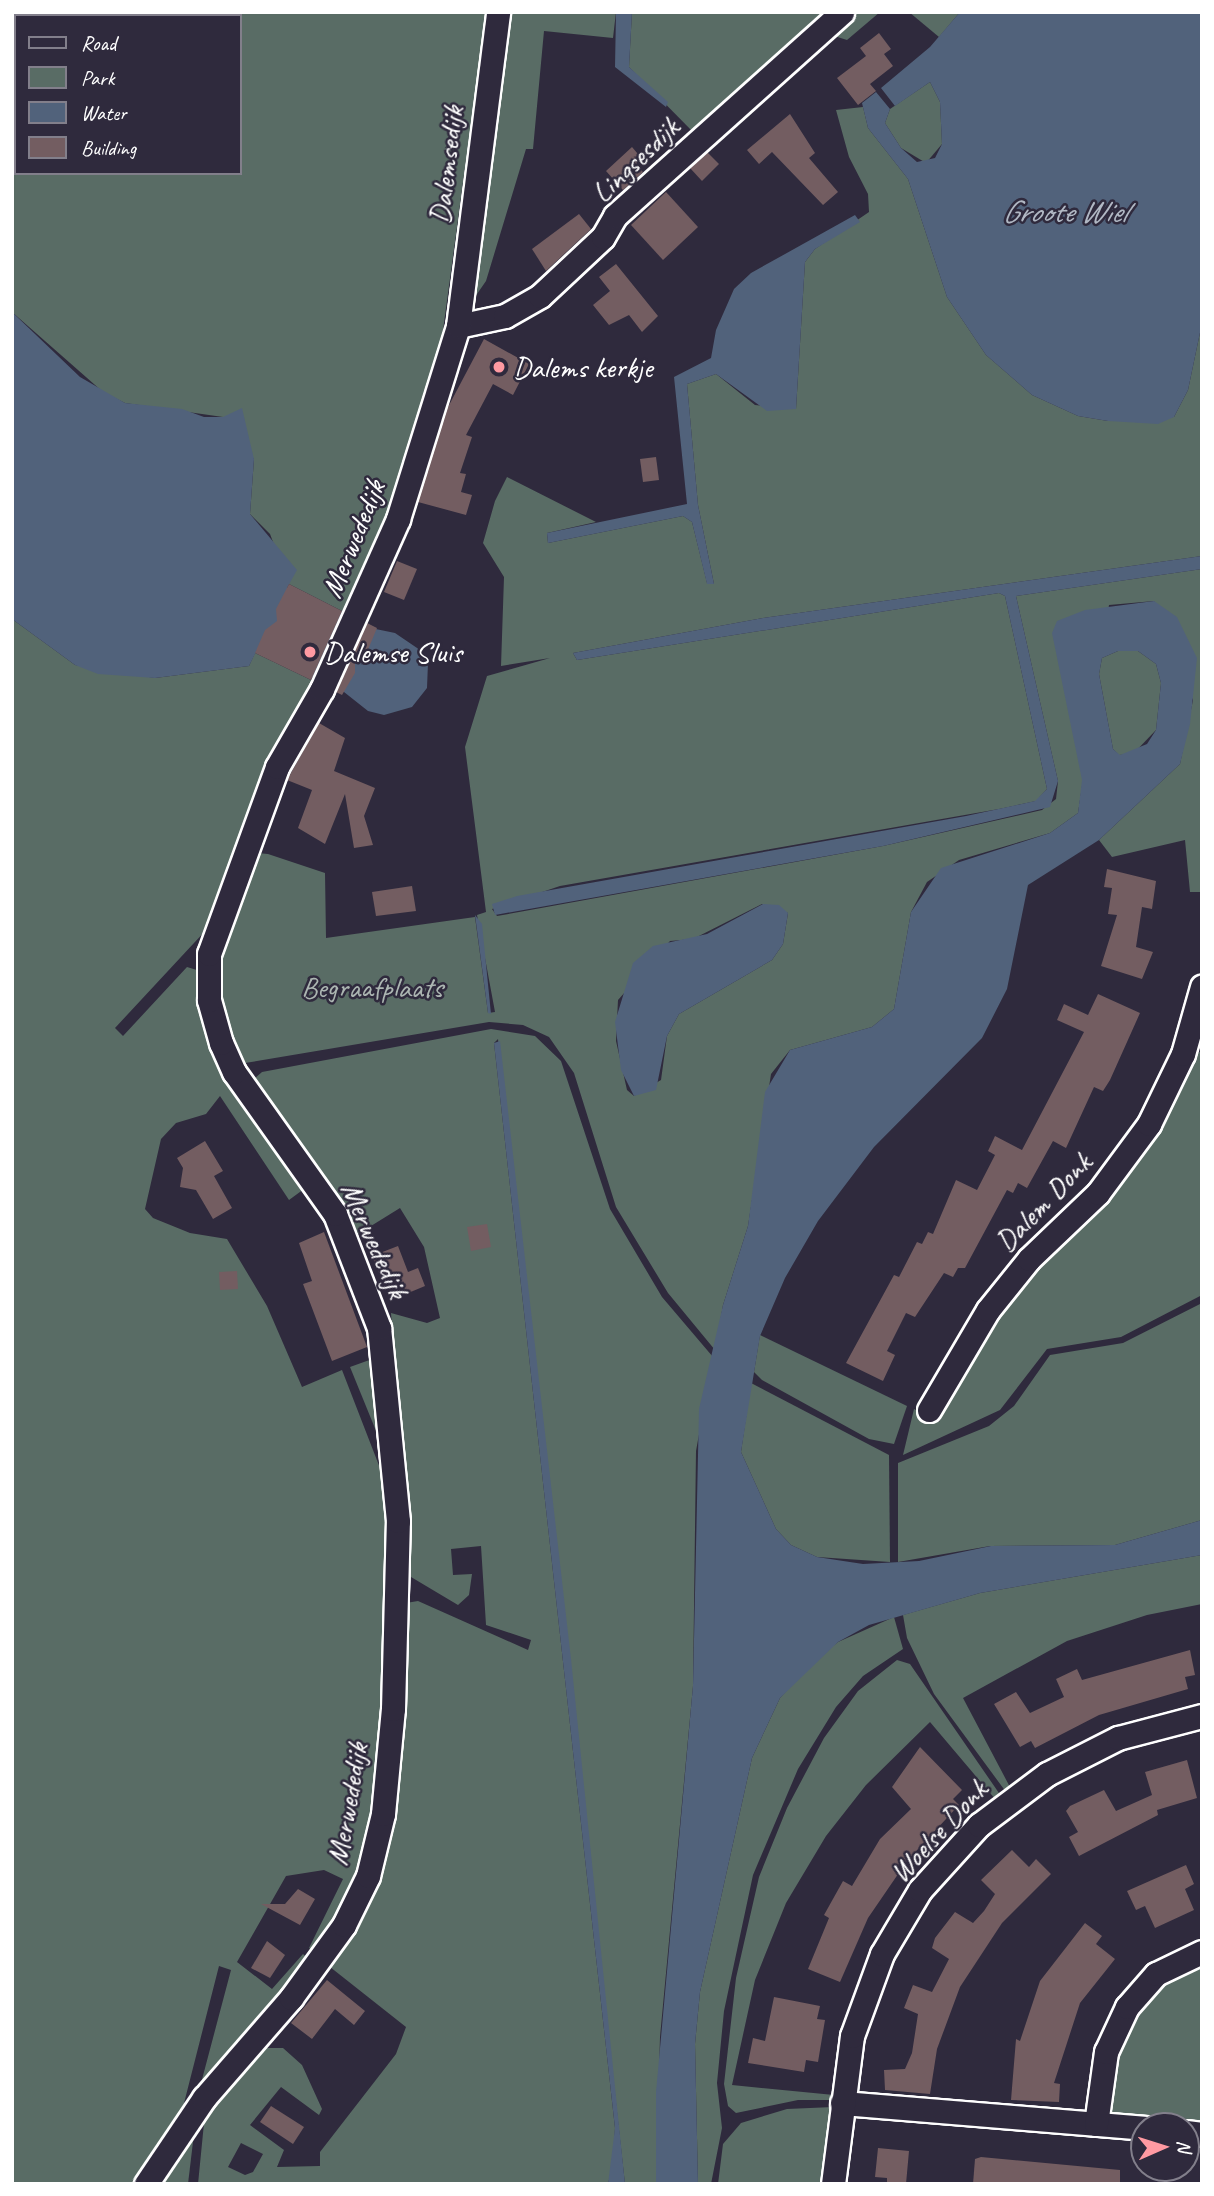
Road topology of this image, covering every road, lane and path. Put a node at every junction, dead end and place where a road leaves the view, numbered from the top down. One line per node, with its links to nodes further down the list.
1 (498, 12): 3 (street, Dalemsedijk)
2 (842, 12): 3 (street, Lingsesdijk)
3 (458, 326): 12 (street, Merwededijk)
4 (1202, 987): 5 (street, Dalem Donk)
5 (1197, 1032): 6 (street, Dalem Donk)
6 (929, 1410)
7 (1202, 1716): 9 (street, Woelse Donk)
8 (1202, 1952): 10 (street)
9 (842, 2103): 10 (street); 13 (street, Woelse Donk)
10 (1096, 2124): 11 (street)
11 (1130, 2127)
12 (146, 2184)
13 (833, 2184)

